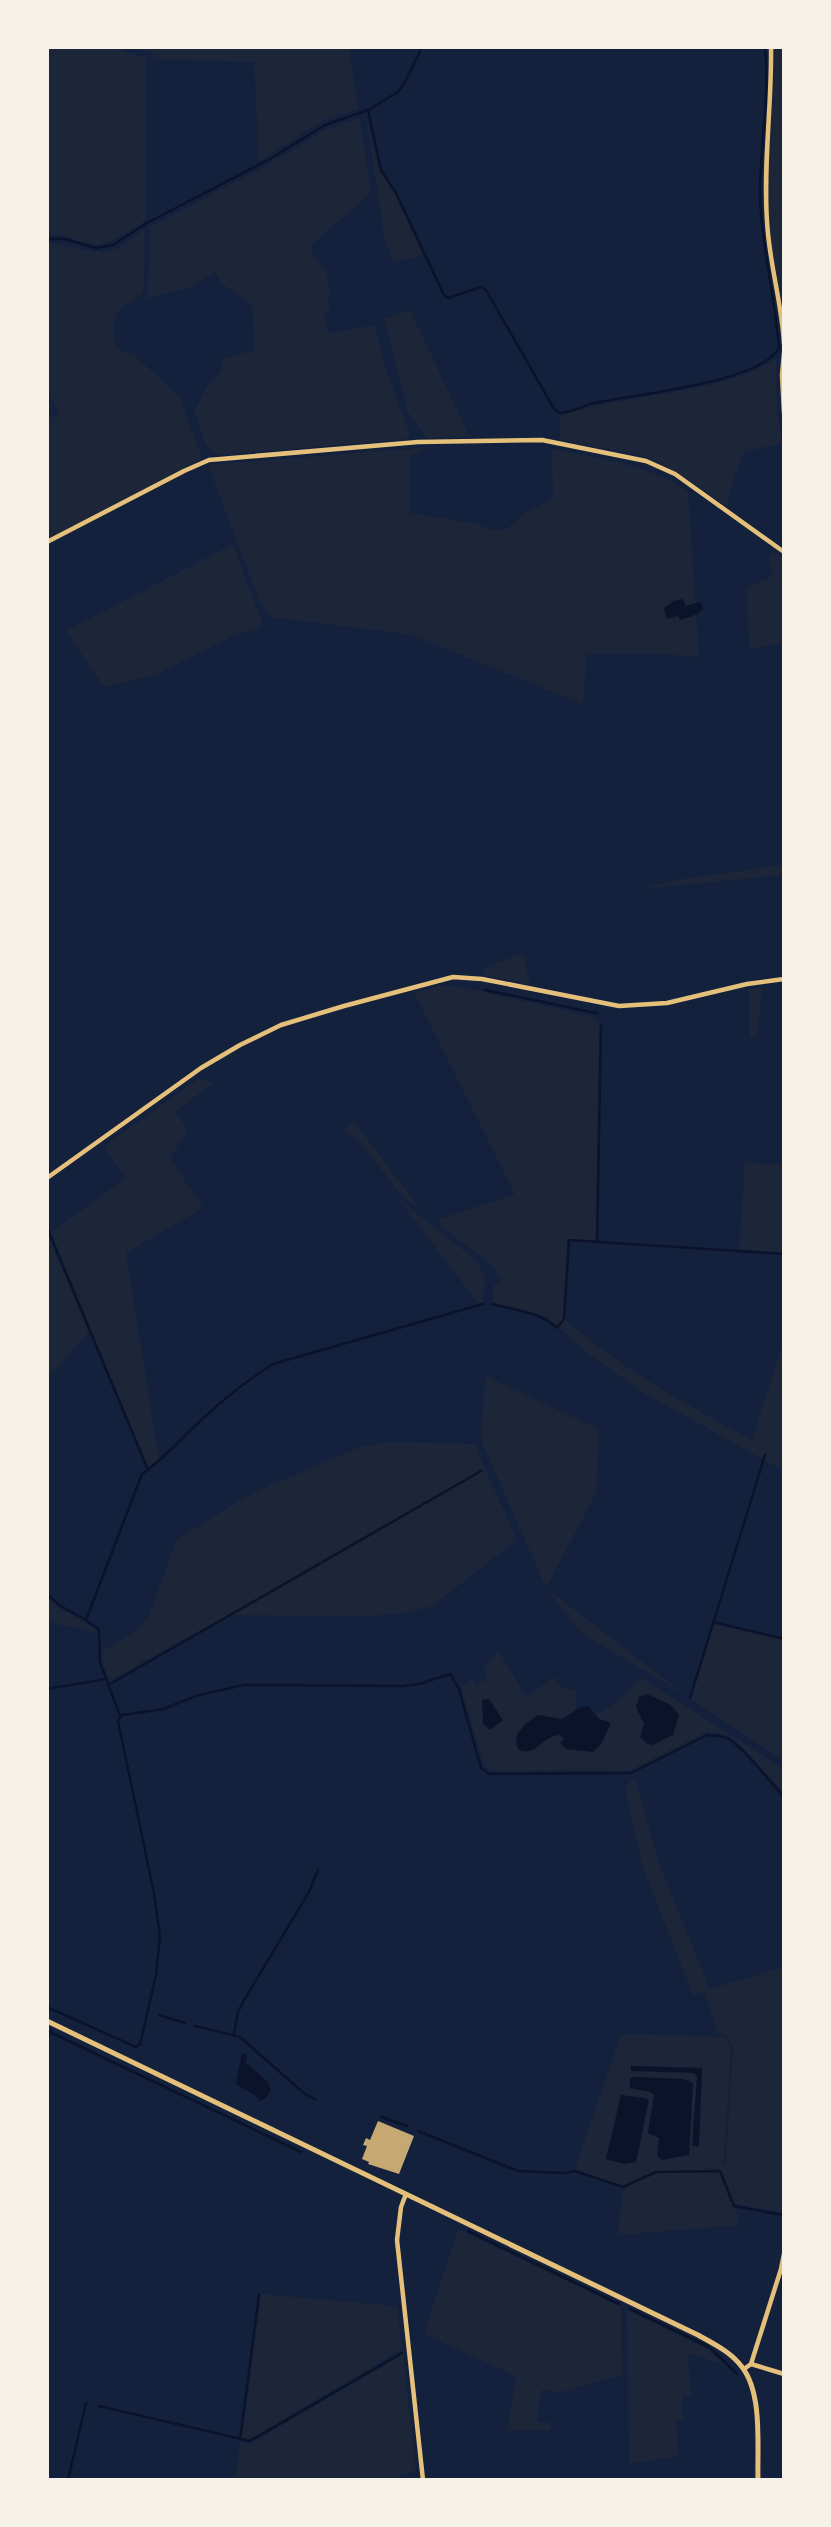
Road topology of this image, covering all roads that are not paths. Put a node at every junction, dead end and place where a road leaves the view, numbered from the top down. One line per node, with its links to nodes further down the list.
1 (771, 47): 2 (street)
2 (784, 344)
3 (784, 353): 4 (street)
4 (784, 413)
5 (47, 542): 6 (street)
6 (784, 552)
7 (784, 979): 8 (street)
8 (47, 1178)
9 (47, 2021): 10 (street)
10 (407, 2194): 13 (street); 15 (street)
11 (784, 2254): 12 (street)
12 (751, 2364): 13 (street); 14 (street)
13 (744, 2369): 16 (street)
14 (784, 2374)
15 (423, 2480)
16 (758, 2480)

